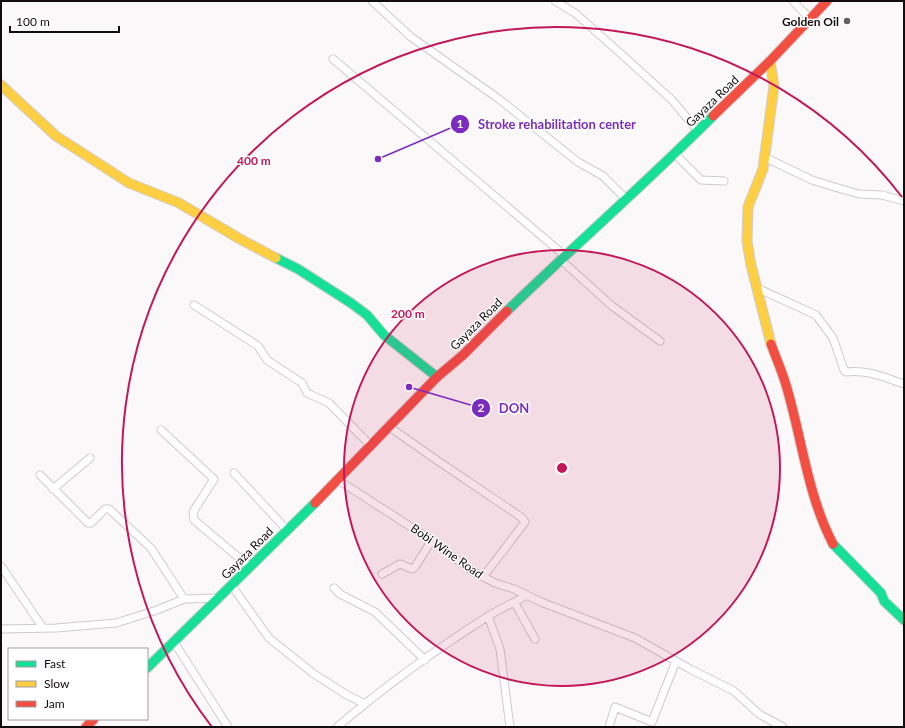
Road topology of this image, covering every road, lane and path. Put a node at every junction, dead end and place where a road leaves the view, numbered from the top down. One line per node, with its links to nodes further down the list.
1 (372, 1): 13 (street)
2 (555, 1): 9 (street)
3 (793, 1): 5 (street)
4 (827, 1): 5 (street, Gayaza Road)
5 (808, 18): 7 (street, Gayaza Road)
6 (333, 59): 15 (street)
7 (770, 61): 9 (street, Gayaza Road); 11 (street)
8 (1, 85): 19 (street)
9 (698, 131): 10 (street, Gayaza Road)
10 (675, 154): 12 (street); 13 (street, Gayaza Road)
11 (764, 156): 14 (street); 16 (street)
12 (724, 180)
13 (627, 200): 15 (street, Gayaza Road)
14 (904, 201)
15 (562, 257): 18 (street); 19 (street, Gayaza Road)
16 (757, 288): 20 (street); 42 (street)
17 (194, 305): 23 (street)
18 (660, 341)
19 (437, 377): 21 (street, Gayaza Road)
20 (904, 384)
21 (388, 426): 23 (street, Gayaza Road); 34 (street)
22 (161, 430): 32 (street)
23 (370, 445): 27 (street, Gayaza Road)
24 (90, 458): 28 (street)
25 (234, 473): 29 (street)
26 (40, 475): 28 (street)
27 (338, 480): 29 (street, Gayaza Road); 30 (street, Bobi Wine Road)
28 (53, 489): 39 (street)
29 (287, 530): 32 (street, Gayaza Road)
30 (432, 540): 33 (street); 34 (street, Bobi Wine Road)
31 (1, 566): 43 (street)
32 (250, 567): 35 (street, Gayaza Road)
33 (382, 574)
34 (484, 577): 37 (street, Bobi Wine Road)
35 (232, 586): 38 (street, Gayaza Road); 50 (street)
36 (334, 588): 47 (street)
37 (527, 595): 40 (street); 48 (street, Bobi Wine Road)
38 (219, 598): 39 (street); 46 (street, Gayaza Road)
39 (184, 599): 43 (street)
40 (515, 603): 41 (street); 45 (street)
41 (488, 616): 47 (street); 54 (street)
42 (904, 620)
43 (43, 628): 44 (street)
44 (1, 629)
45 (535, 639)
46 (174, 642): 49 (street, Gayaza Road); 52 (street)
47 (425, 660): 50 (street)
48 (676, 661): 51 (street); 56 (street, Bobi Wine Road)
49 (148, 667)
50 (365, 704): 53 (street)
51 (651, 724): 55 (street)
52 (228, 727)
53 (337, 727)
54 (510, 727)
55 (610, 727)
56 (782, 727)

